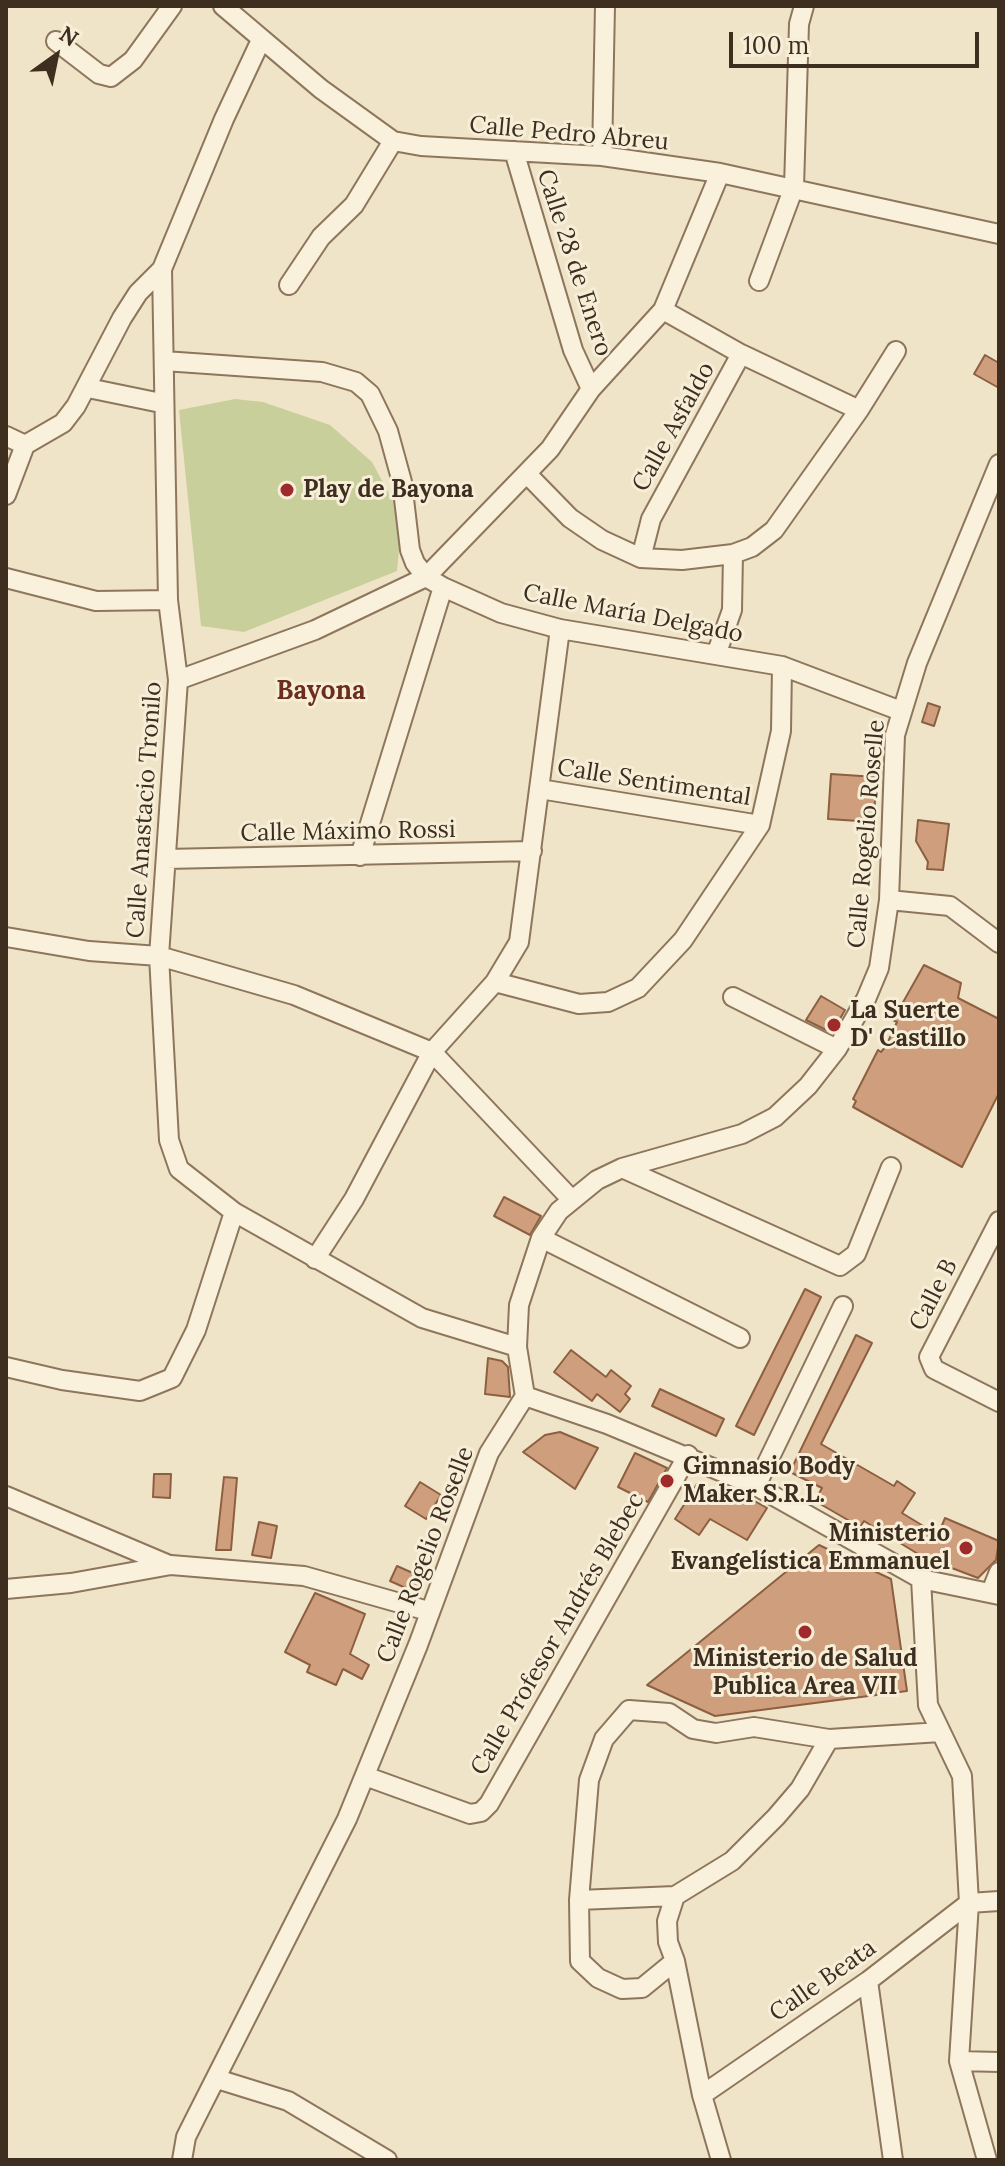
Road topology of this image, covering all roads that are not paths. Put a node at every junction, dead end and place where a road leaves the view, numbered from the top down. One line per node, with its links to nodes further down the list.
1 (172, 6): 6 (street)
2 (223, 6): 5 (street)
3 (605, 6): 9 (street)
4 (804, 6): 11 (street)
5 (261, 40): 7 (street); 13 (street, Calle Anastacio Tronilo)
6 (56, 41)
7 (393, 141): 8 (street, Calle Pedro Abreu); 15 (street)
8 (514, 151): 9 (street, Calle Pedro Abreu); 21 (street, Calle 28 de Enero)
9 (602, 156): 10 (street, Calle Pedro Abreu)
10 (720, 173): 11 (street, Calle Pedro Abreu); 16 (street)
11 (794, 187): 12 (street, Calle Pedro Abreu); 14 (street)
12 (999, 234)
13 (162, 269): 19 (street, Calle Anastacio Tronilo); 20 (street)
14 (759, 281)
15 (289, 285)
16 (663, 310): 18 (street); 21 (street)
17 (896, 351): 23 (street)
18 (741, 354): 23 (street, Calle Asfaldo); 30 (street, Calle Asfaldo)
19 (164, 361): 22 (street, Calle Anastacio Tronilo); 31 (street)
20 (88, 388): 22 (street); 25 (street)
21 (591, 389): 27 (street)
22 (161, 403): 34 (street, Calle Anastacio Tronilo)
23 (859, 410): 29 (street)
24 (6, 436): 25 (street)
25 (25, 445): 28 (street)
26 (999, 464): 39 (street, Calle Rogelio Roselle)
27 (527, 474): 30 (street); 31 (street)
28 (6, 495)
29 (733, 554): 30 (street); 36 (street)
30 (641, 558)
31 (426, 577): 33 (street, Calle María Delgado); 38 (street)
32 (6, 578): 34 (street)
33 (443, 587): 35 (street, Calle María Delgado); 43 (street)
34 (168, 600): 38 (street, Calle Anastacio Tronilo)
35 (560, 629): 36 (street, Calle María Delgado); 40 (street)
36 (716, 655): 37 (street, Calle María Delgado)
37 (782, 666): 39 (street, Calle María Delgado); 41 (street)
38 (178, 680): 44 (street, Calle Anastacio Tronilo)
39 (901, 711): 45 (street, Calle Rogelio Roselle)
40 (540, 789): 41 (street, Calle Sentimental); 42 (street)
41 (760, 825): 49 (street)
42 (532, 851): 43 (street, Calle Máximo Rossi); 49 (street)
43 (360, 856): 44 (street, Calle Máximo Rossi)
44 (166, 859): 48 (street, Calle Anastacio Tronilo)
45 (889, 900): 47 (street); 51 (street, Calle Rogelio Roselle)
46 (6, 937): 48 (street)
47 (999, 943)
48 (159, 956): 52 (street); 56 (street, Calle Anastacio Tronilo)
49 (495, 982): 52 (street)
50 (733, 997): 51 (street)
51 (837, 1049): 54 (street, Calle Rogelio Roselle)
52 (432, 1052): 55 (street); 59 (street)
53 (891, 1167): 54 (street)
54 (622, 1168): 55 (street, Calle Rogelio Roselle)
55 (571, 1199): 58 (street, Calle Rogelio Roselle)
56 (234, 1212): 59 (street, Calle Anastacio Tronilo); 63 (street)
57 (999, 1221): 65 (street, Calle B)
58 (541, 1238): 61 (street); 62 (street, Calle Rogelio Roselle)
59 (315, 1259): 62 (street, Calle Anastacio Tronilo)
60 (843, 1306): 67 (street)
61 (740, 1338)
62 (517, 1347): 64 (street, Calle Rogelio Roselle)
63 (6, 1367)
64 (525, 1396): 66 (street); 74 (street, Calle Rogelio Roselle)
65 (999, 1402)
66 (688, 1455): 67 (street); 77 (street, Calle Profesor Andrés Blebec)
67 (756, 1486): 71 (street)
68 (6, 1496): 69 (street)
69 (171, 1565): 72 (street); 74 (street)
70 (999, 1572): 73 (street)
71 (921, 1579): 73 (street); 75 (street)
72 (6, 1589)
73 (995, 1593)
74 (428, 1611): 77 (street, Calle Rogelio Roselle)
75 (941, 1732): 76 (street); 81 (street)
76 (829, 1739): 78 (street); 79 (street)
77 (365, 1776): 86 (street, Calle Rogelio Roselle)
78 (675, 1896): 79 (street); 82 (street)
79 (579, 1900): 82 (street)
80 (999, 1901): 81 (street)
81 (969, 1903): 83 (street, Calle Beata); 84 (street)
82 (675, 1961): 87 (street)
83 (868, 1981): 87 (street, Calle Beata); 91 (street)
84 (959, 2061): 85 (street); 92 (street)
85 (999, 2062)
86 (217, 2079): 88 (street, Calle Rogelio Roselle); 89 (street)
87 (702, 2095): 90 (street)
88 (182, 2160)
89 (387, 2160)
90 (721, 2160)
91 (893, 2160)
92 (987, 2160)

